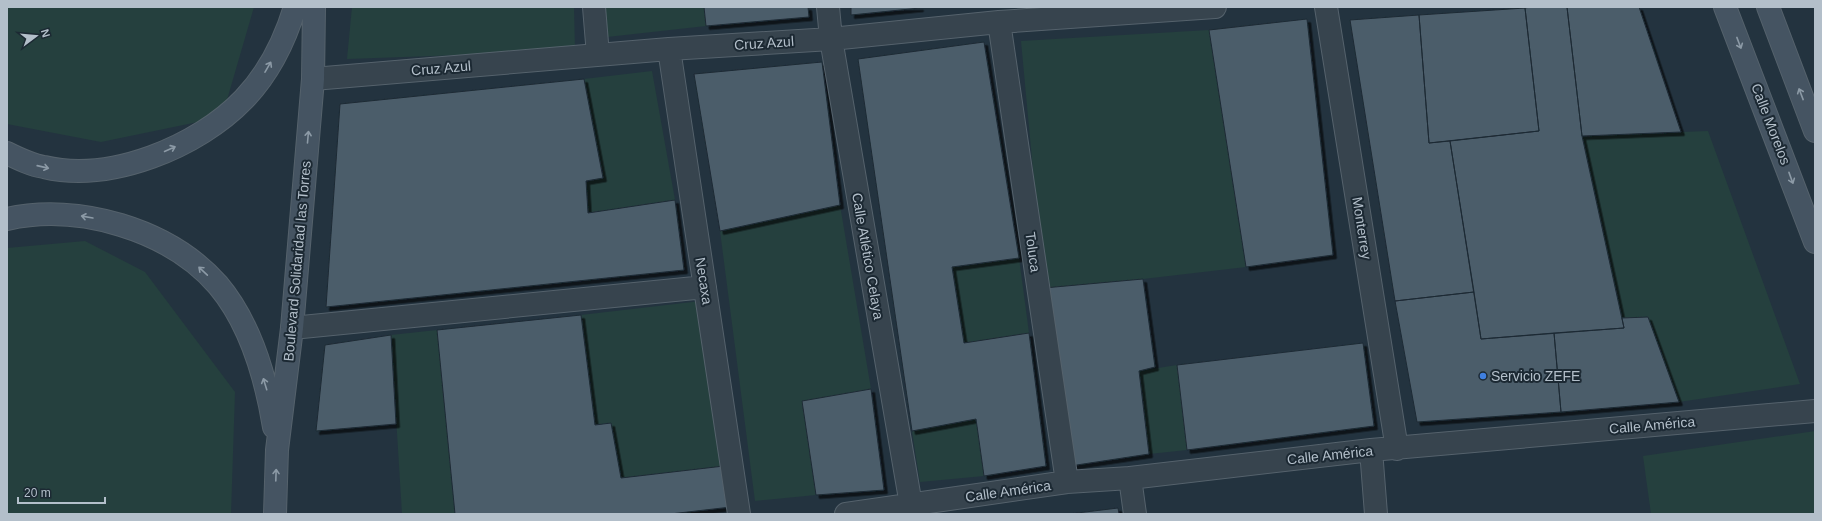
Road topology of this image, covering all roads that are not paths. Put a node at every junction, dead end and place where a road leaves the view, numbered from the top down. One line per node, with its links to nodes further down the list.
1 (295, 7): 15 (main road, one-way to 1)
2 (314, 7): 13 (main road, Boulevard Solidaridad las Torres)
3 (594, 7): 12 (street)
4 (828, 7): 10 (street, Calle Atlético Celaya)
5 (1215, 7): 9 (street, Cruz Azul)
6 (1326, 7): 21 (street, Monterrey)
7 (1725, 7): 17 (main road, Calle Morelos, one-way to 17)
8 (1768, 7): 14 (main road, one-way to 8)
9 (999, 22): 10 (street, Cruz Azul); 25 (street, Toluca)
10 (831, 39): 11 (street, Cruz Azul); 26 (street, Calle Atlético Celaya)
11 (669, 49): 12 (street, Cruz Azul); 18 (street, Necaxa)
12 (598, 56): 13 (street, Cruz Azul)
13 (313, 78): 19 (main road, Boulevard Solidaridad las Torres, one-way to 13)
14 (1815, 131)
15 (7, 153)
16 (7, 219): 22 (main road, one-way to 16)
17 (1815, 242)
18 (705, 287): 19 (street); 28 (street, Necaxa)
19 (292, 328): 22 (main road, Boulevard Solidaridad las Torres)
20 (1815, 411): 21 (street, Calle América)
21 (1397, 449): 23 (street, Calle América)
22 (277, 450): 27 (main road, Boulevard Solidaridad las Torres, one-way to 22)
23 (1371, 450): 24 (street, Calle América); 31 (street)
24 (1130, 478): 25 (street, Calle América); 30 (street)
25 (1067, 482): 26 (street, Calle América)
26 (911, 505): 29 (street, Calle América)
27 (275, 514)
28 (740, 514)
29 (846, 514)
30 (1135, 514)
31 (1376, 514)

